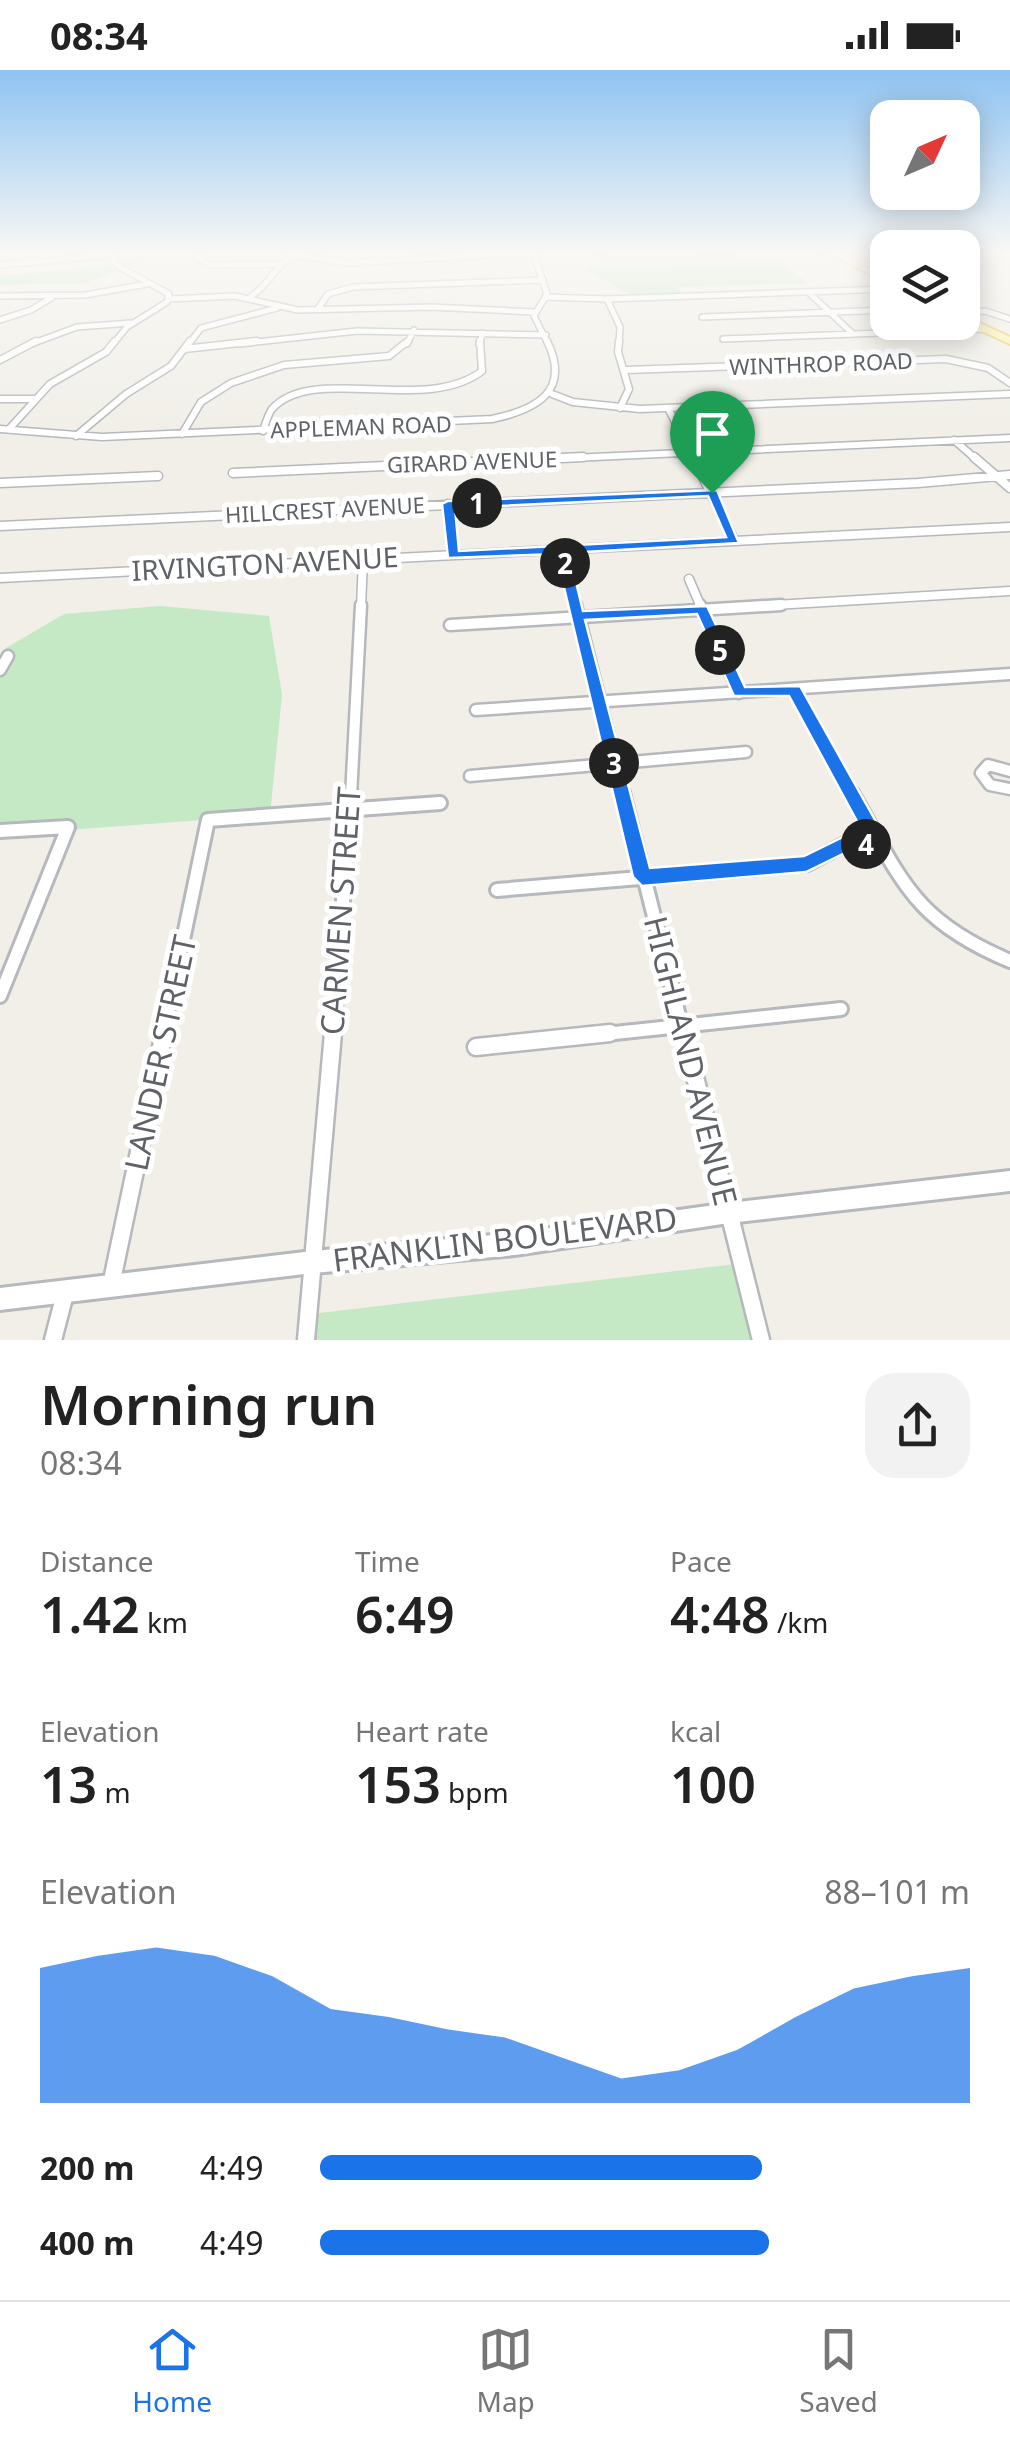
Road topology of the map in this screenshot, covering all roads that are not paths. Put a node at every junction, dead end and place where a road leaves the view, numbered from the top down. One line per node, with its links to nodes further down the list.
1 (28, 311): 10 (street)
2 (154, 311): 11 (street)
3 (264, 311): 20 (street)
4 (515, 311): 7 (street)
5 (613, 311): 22 (street)
6 (851, 311): 8 (street)
7 (534, 312): 17 (street)
8 (829, 312): 9 (street); 16 (street)
9 (702, 316)
10 (0, 320)
11 (132, 323): 21 (street); 26 (street)
12 (980, 326): 13 (main road)
13 (984, 329): 16 (street); 19 (main road)
14 (414, 330): 15 (street); 20 (street); 33 (street)
15 (483, 333): 17 (street); 32 (street)
16 (853, 334): 18 (street)
17 (546, 335): 24 (street)
18 (723, 339)
19 (1010, 342)
20 (184, 348): 34 (street)
21 (0, 360)
22 (626, 370): 23 (street, WINTHROP ROAD); 28 (street)
23 (1010, 383)
24 (552, 394): 28 (street); 32 (street, APPLEMAN ROAD)
25 (1010, 394): 29 (street)
26 (34, 398): 27 (street); 30 (street)
27 (0, 399)
28 (620, 408): 29 (street)
29 (668, 408): 37 (street)
30 (10, 428): 31 (street, APPLEMAN ROAD); 34 (street, APPLEMAN ROAD)
31 (0, 429)
32 (263, 431): 33 (street, APPLEMAN ROAD)
33 (182, 434): 34 (street, APPLEMAN ROAD)
34 (75, 437)
35 (1010, 438): 36 (street, GIRARD AVENUE)
36 (954, 440): 37 (street, GIRARD AVENUE); 40 (street)
37 (691, 452): 38 (street, GIRARD AVENUE); 43 (street)
38 (233, 473)
39 (158, 476): 41 (street)
40 (1005, 477): 42 (street); 43 (street, HILLCREST AVENUE)
41 (0, 483)
42 (1010, 488)
43 (712, 493): 44 (street, HILLCREST AVENUE); 47 (street)
44 (448, 504): 45 (street, HILLCREST AVENUE); 49 (street)
45 (0, 526)
46 (1010, 527): 47 (street, IRVINGTON AVENUE)
47 (734, 540): 48 (street, IRVINGTON AVENUE)
48 (562, 550): 49 (street, IRVINGTON AVENUE); 55 (street, HIGHLAND AVENUE)
49 (453, 555): 50 (street, IRVINGTON AVENUE)
50 (362, 560): 51 (street, IRVINGTON AVENUE); 70 (street, CARMEN STREET)
51 (0, 578)
52 (689, 579): 54 (street)
53 (1010, 591): 54 (street)
54 (702, 609): 55 (street); 61 (street)
55 (577, 616): 56 (street); 62 (street, HIGHLAND AVENUE)
56 (450, 625)
57 (8, 656): 58 (street)
58 (0, 670)
59 (1010, 674): 60 (street)
60 (794, 690): 61 (street); 72 (street)
61 (740, 692): 62 (street)
62 (598, 703): 63 (street); 65 (street, HIGHLAND AVENUE)
63 (476, 710)
64 (746, 752): 65 (street)
65 (614, 763): 67 (street); 73 (street, HIGHLAND AVENUE)
66 (1010, 771): 68 (street)
67 (470, 776)
68 (1009, 791)
69 (440, 803): 70 (street)
70 (348, 807): 82 (street, CARMEN STREET); 83 (street, LANDER STREET)
71 (0, 831): 76 (street)
72 (878, 843): 73 (street); 75 (street)
73 (642, 877): 74 (street); 78 (street, HIGHLAND AVENUE)
74 (498, 890)
75 (1010, 961)
76 (0, 996)
77 (841, 1010): 78 (street)
78 (680, 1025): 79 (street); 81 (street, HIGHLAND AVENUE)
79 (476, 1047)
80 (1010, 1181): 81 (street, FRANKLIN BOULEVARD)
81 (729, 1213): 82 (street, FRANKLIN BOULEVARD); 88 (street, HIGHLAND AVENUE)
82 (313, 1262): 83 (street, FRANKLIN BOULEVARD); 87 (street, CARMEN STREET)
83 (111, 1285): 84 (street, FRANKLIN BOULEVARD)
84 (65, 1292): 85 (street, FRANKLIN BOULEVARD); 86 (street)
85 (0, 1299)
86 (53, 1340)
87 (306, 1340)
88 (762, 1340)

